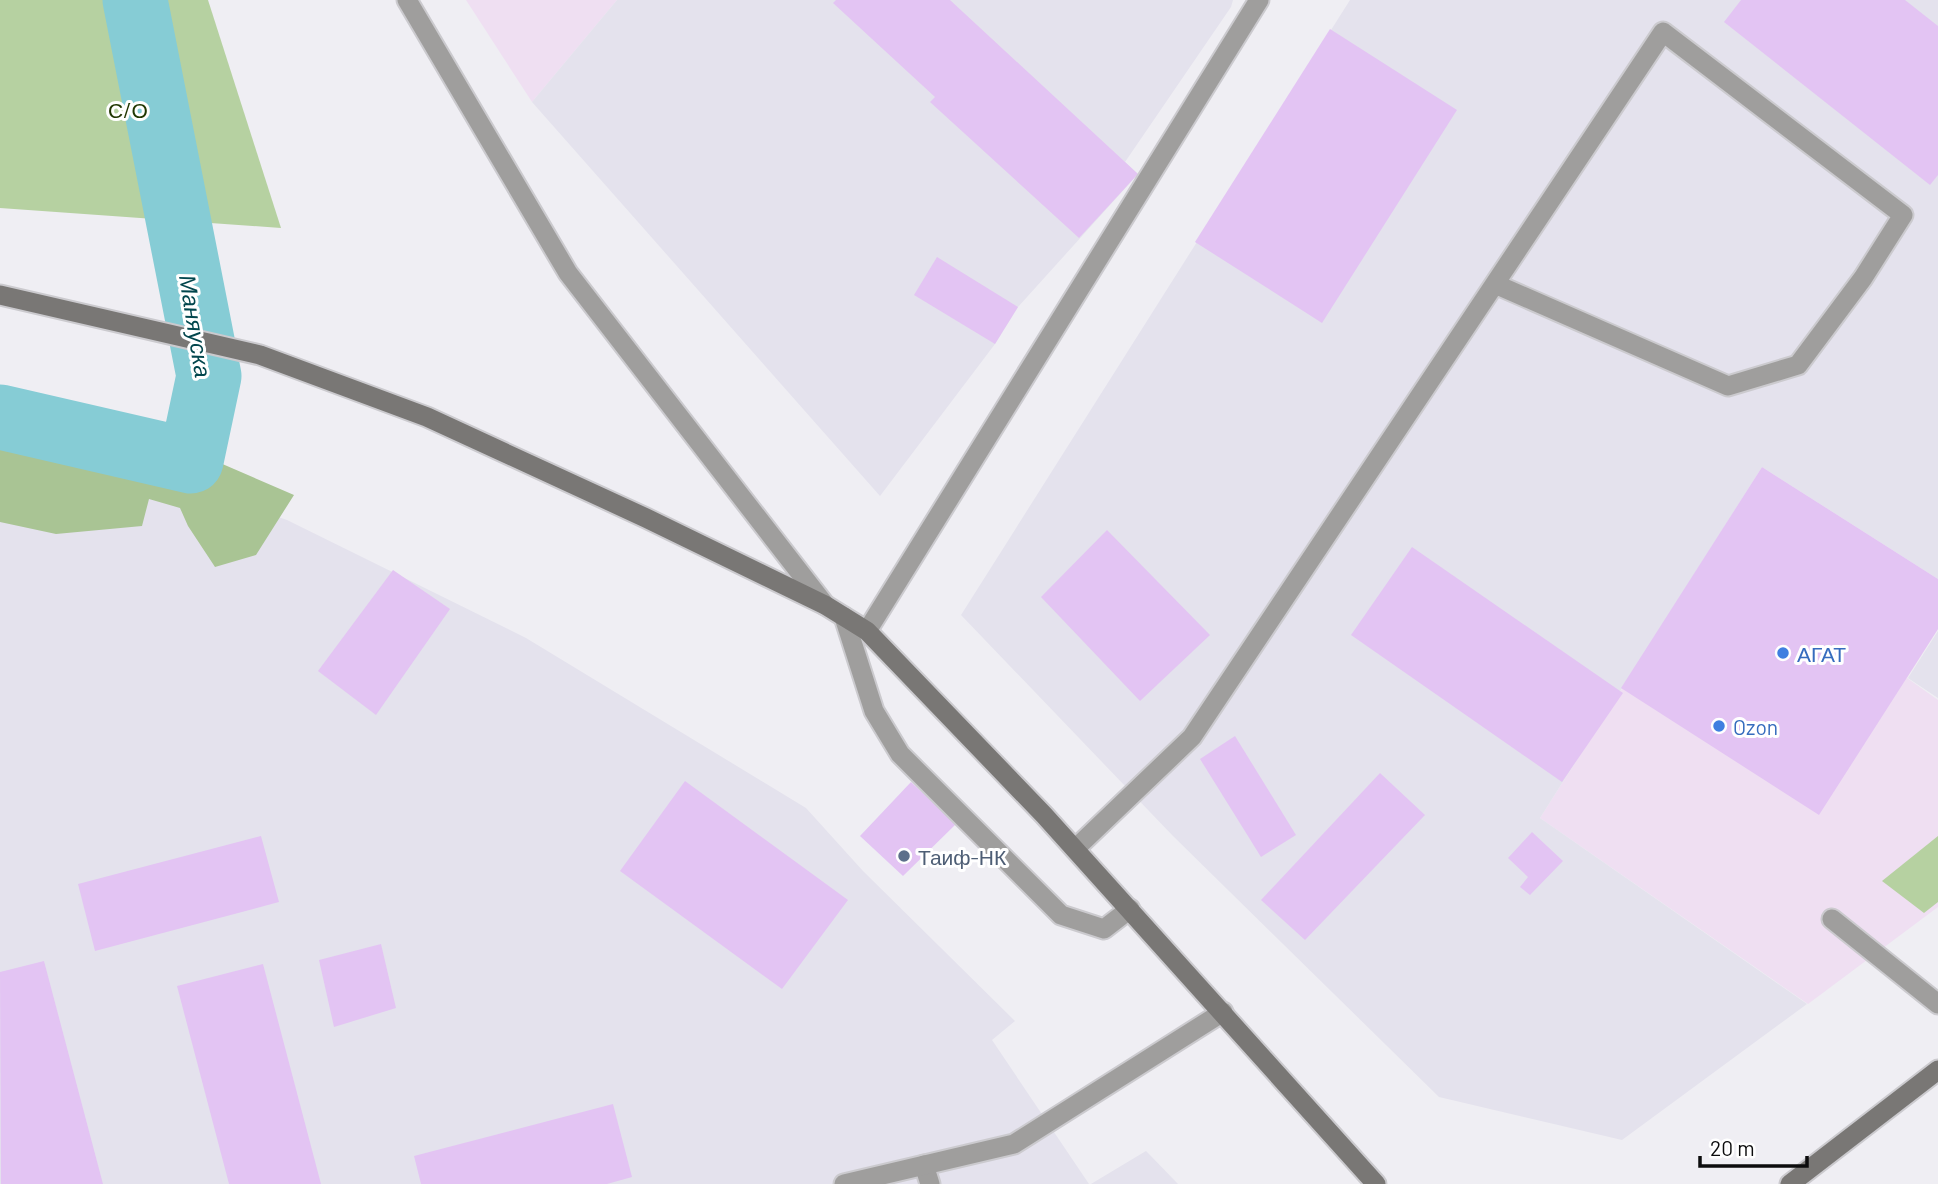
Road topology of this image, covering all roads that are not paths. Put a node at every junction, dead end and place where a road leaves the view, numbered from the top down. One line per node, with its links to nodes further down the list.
1 (407, 0): 5 (lane)
2 (1259, 0): 7 (lane)
3 (1494, 284): 3 (lane); 8 (lane)
4 (0, 295): 5 (main road)
5 (825, 605): 6 (main road)
6 (844, 617): 7 (main road); 9 (lane)
7 (867, 631): 8 (main road)
8 (1075, 849): 9 (main road)
9 (1130, 909): 12 (main road)
10 (1832, 919): 11 (lane)
11 (1938, 1004)
12 (1223, 1012): 14 (lane); 16 (main road)
13 (1938, 1070): 17 (main road)
14 (927, 1175): 15 (lane)
15 (844, 1184)
16 (1376, 1184)
17 (1790, 1184)

